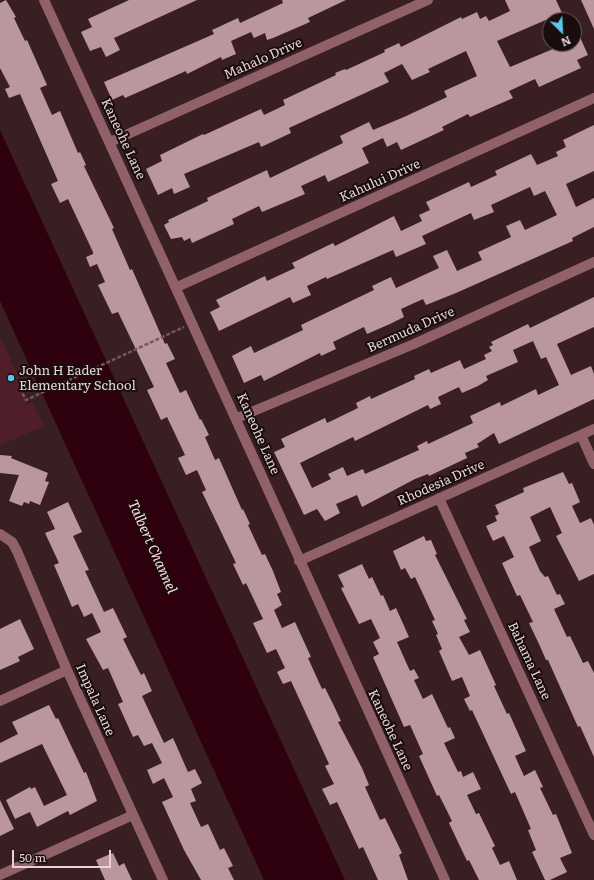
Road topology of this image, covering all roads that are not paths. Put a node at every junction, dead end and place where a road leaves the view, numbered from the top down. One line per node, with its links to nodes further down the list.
1 (44, 0): 4 (street, Kaneohe Lane)
2 (428, 0): 4 (street, Mahalo Drive)
3 (594, 98): 6 (street, Kahului Drive)
4 (110, 142): 6 (street, Kaneohe Lane)
5 (594, 262): 7 (street, Bermuda Drive)
6 (177, 287): 7 (street, Kaneohe Lane)
7 (237, 418): 13 (street, Kaneohe Lane)
8 (594, 429): 9 (street, Rhodesia Drive)
9 (581, 435): 10 (street); 11 (street, Rhodesia Drive)
10 (594, 464)
11 (440, 498): 13 (street, Rhodesia Drive); 17 (street, Bahama Lane)
12 (0, 534): 14 (street, Impala Lane)
13 (299, 561): 20 (street, Kaneohe Lane)
14 (67, 670): 15 (street); 16 (street, Impala Lane)
15 (0, 701)
16 (133, 815): 18 (street); 19 (street, Impala Lane)
17 (594, 835)
18 (0, 875)
19 (164, 880)
20 (445, 880)

